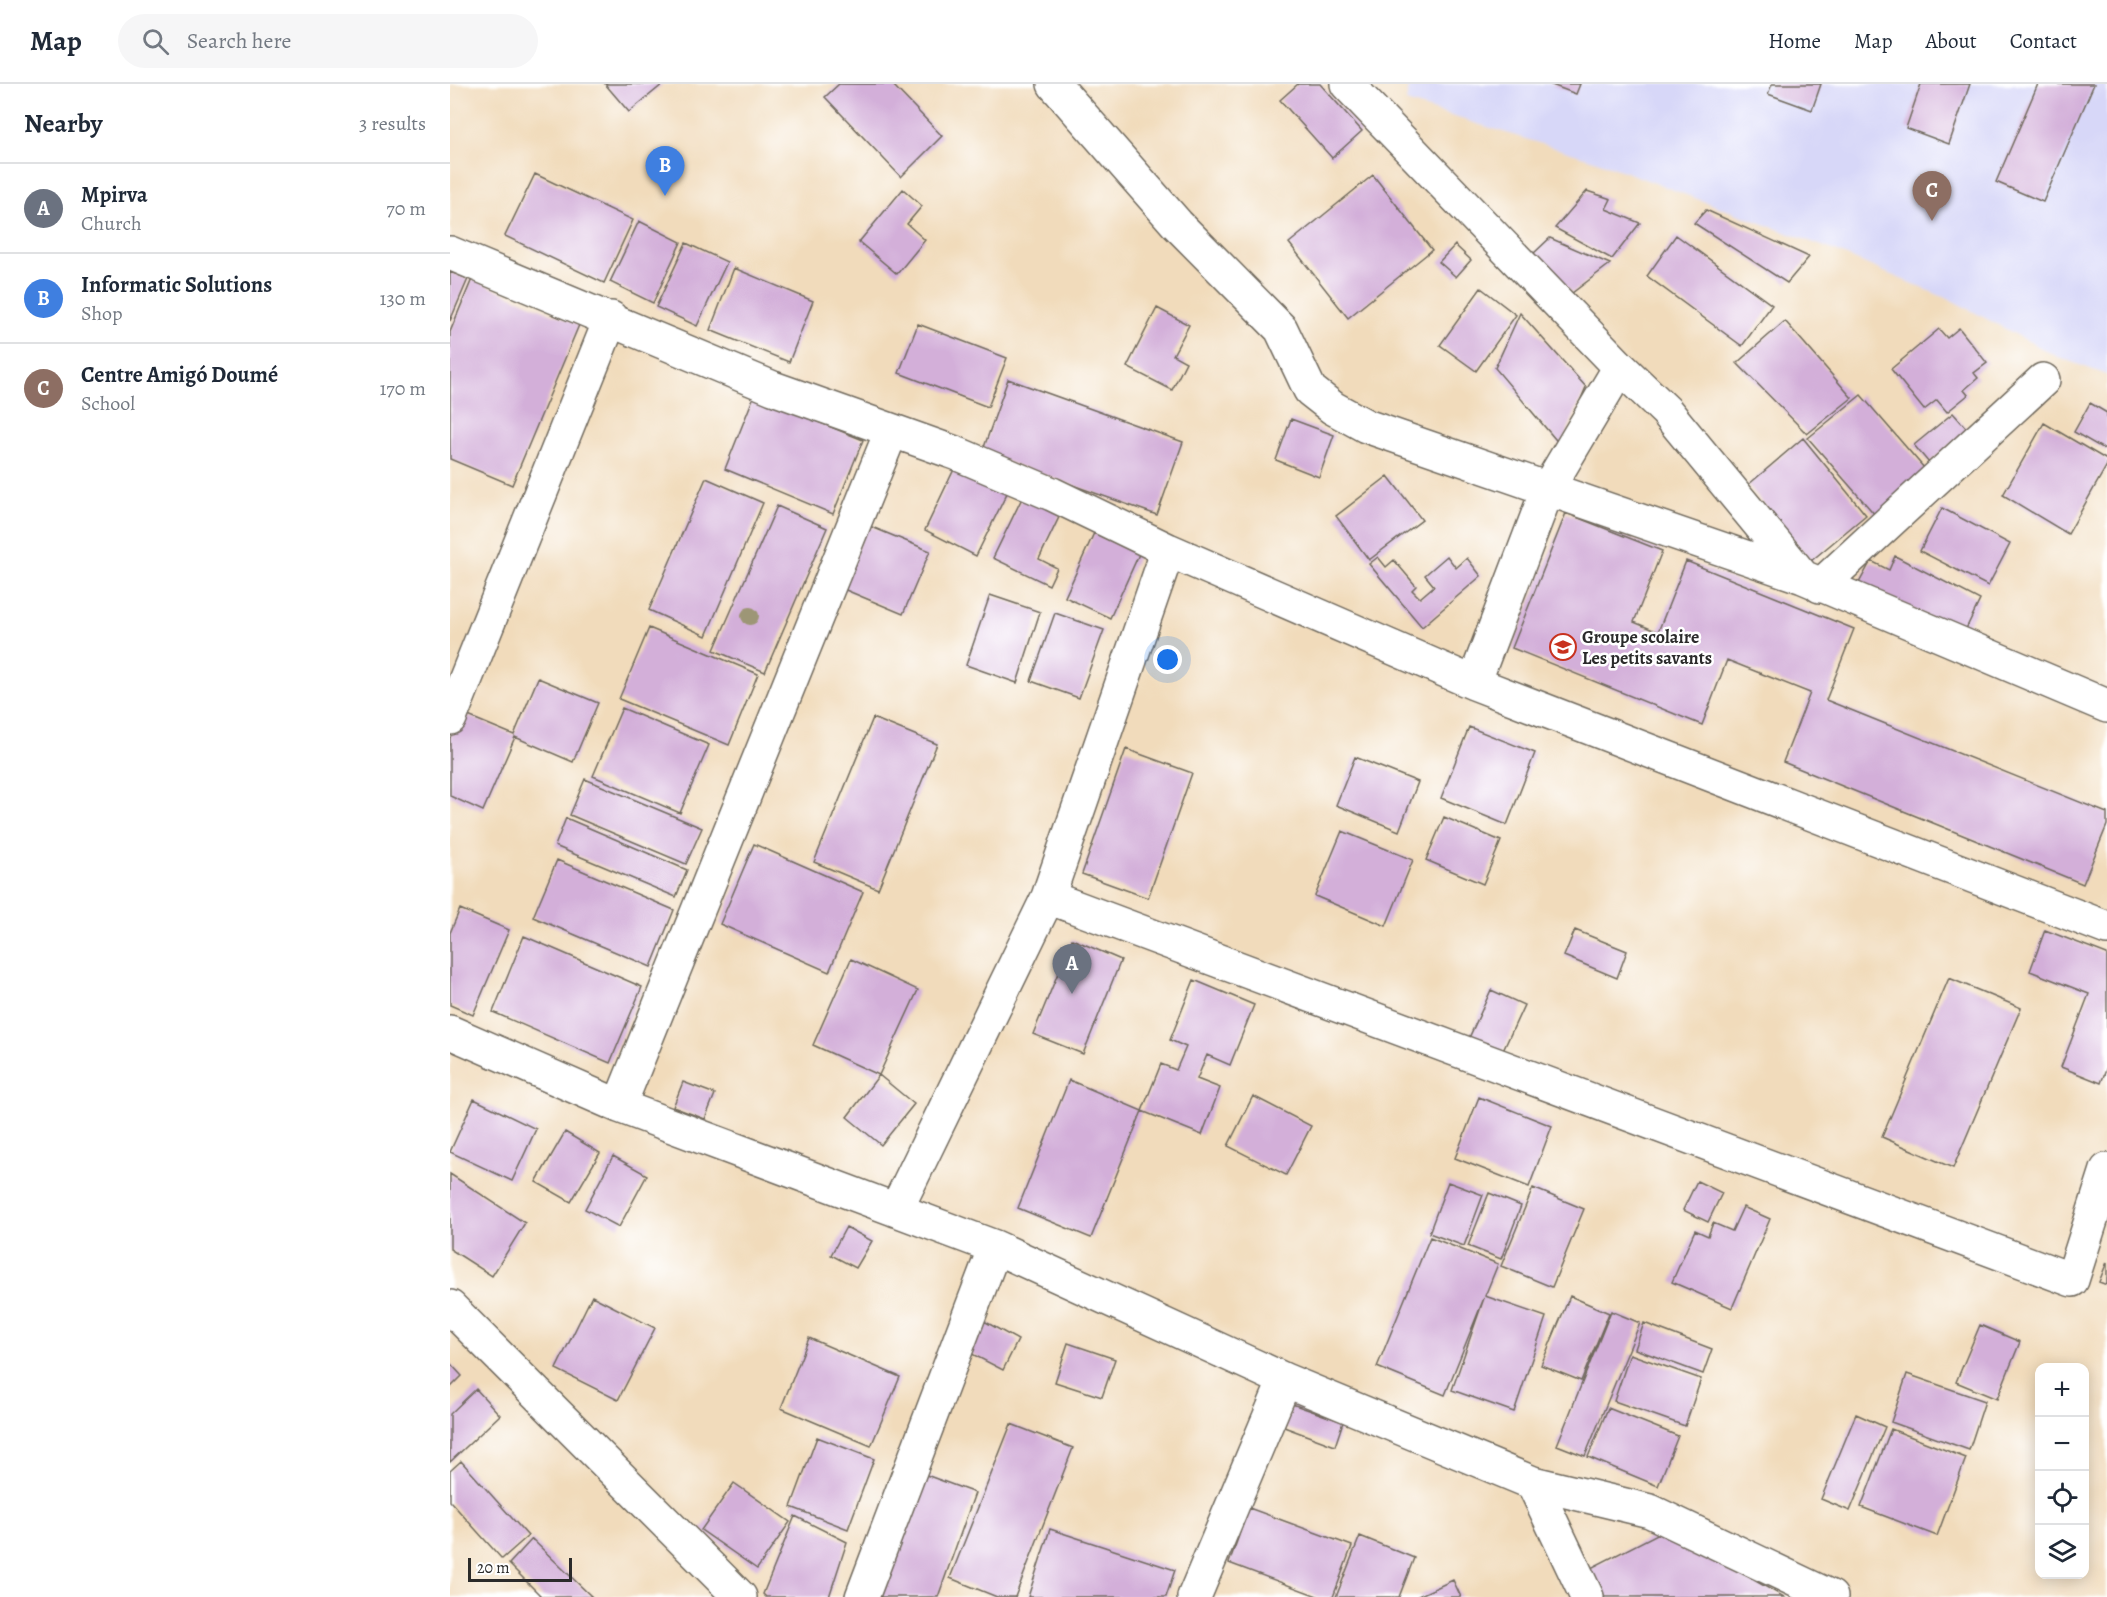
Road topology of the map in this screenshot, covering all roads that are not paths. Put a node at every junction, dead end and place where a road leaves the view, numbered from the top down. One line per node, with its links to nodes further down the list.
1 (1054, 84): 8 (street)
2 (1347, 84): 5 (street)
3 (450, 253): 4 (street)
4 (610, 318): 7 (street); 13 (street)
5 (1620, 367): 8 (street); 10 (street)
6 (2043, 380): 10 (street)
7 (891, 432): 9 (street); 17 (street)
8 (1548, 488): 10 (street); 11 (street)
9 (1168, 550): 11 (street); 14 (street)
10 (1812, 581): 12 (street)
11 (1474, 683): 15 (street)
12 (2107, 706)
13 (450, 718)
14 (1048, 897): 18 (street); 19 (street)
15 (2107, 928)
16 (450, 1032): 17 (street)
17 (619, 1106): 19 (street)
18 (2107, 1170)
19 (896, 1209): 20 (street)
20 (995, 1247): 22 (street); 25 (street)
21 (450, 1307): 24 (street)
22 (1285, 1380): 23 (street); 26 (street)
23 (1533, 1483): 27 (street); 28 (street)
24 (740, 1597)
25 (862, 1597)
26 (1194, 1597)
27 (1587, 1597)
28 (1831, 1597)

